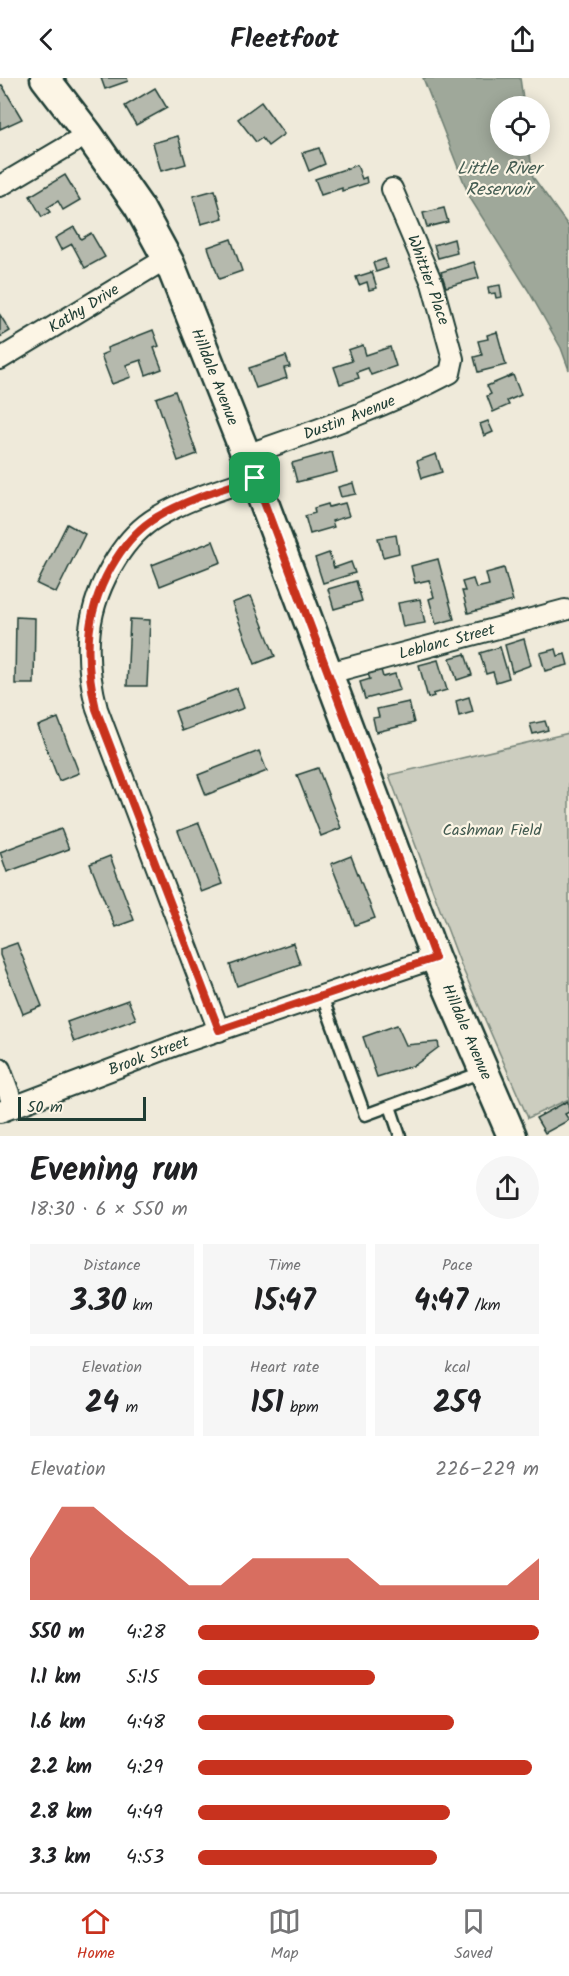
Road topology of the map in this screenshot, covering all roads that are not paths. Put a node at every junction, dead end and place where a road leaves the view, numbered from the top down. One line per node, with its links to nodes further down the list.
1 (45, 78): 2 (main road, Hilldale Avenue)
2 (88, 134): 3 (street); 5 (main road, Hilldale Avenue)
3 (0, 186)
4 (392, 189): 7 (street, Whittier Place)
5 (167, 258): 6 (street, Kathy Drive); 8 (main road, Hilldale Avenue)
6 (0, 359)
7 (450, 373): 8 (street, Dustin Avenue)
8 (251, 467): 10 (main road, Hilldale Avenue); 13 (street, Dustin Avenue)
9 (564, 610): 10 (street, Leblanc Street)
10 (329, 673): 11 (main road, Hilldale Avenue)
11 (435, 958): 12 (street, Brook Street); 15 (main road, Hilldale Avenue)
12 (322, 996): 13 (street, Brook Street); 16 (lane)
13 (219, 1030): 17 (street, Brook Street)
14 (0, 1069): 17 (street)
15 (483, 1071): 16 (lane); 19 (main road, Hilldale Avenue)
16 (390, 1106): 18 (lane)
17 (7, 1109)
18 (400, 1136)
19 (512, 1136)

